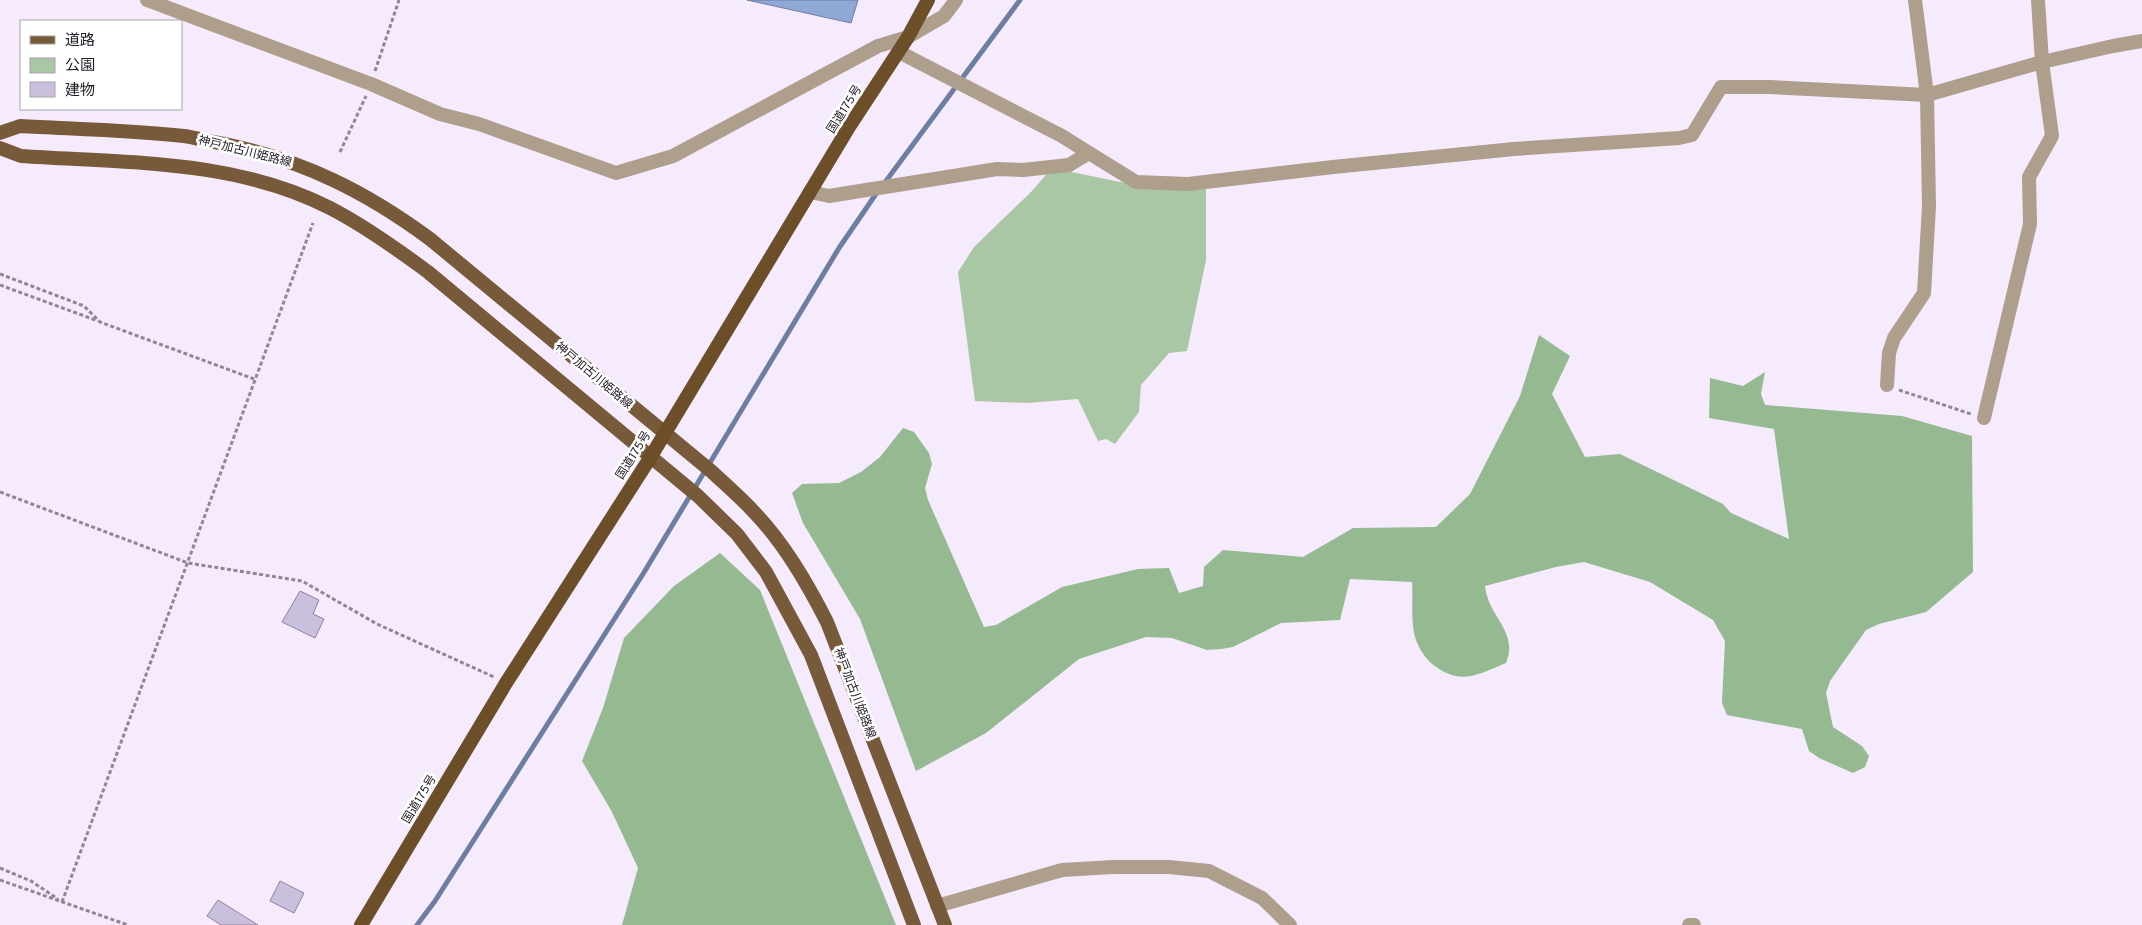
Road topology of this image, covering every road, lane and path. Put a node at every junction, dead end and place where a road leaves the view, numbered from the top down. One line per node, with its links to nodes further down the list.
1 (147, 0): 11 (street)
2 (399, 0): 11 (path)
3 (928, 0): 7 (highway, 国道175号)
4 (956, 0): 7 (street)
5 (1915, 0): 12 (street)
6 (2038, 0): 10 (street)
7 (908, 37): 9 (highway, 国道175号); 11 (street)
8 (2142, 41): 10 (street)
9 (899, 52): 16 (street); 17 (highway, 国道175号)
10 (2042, 62): 12 (street); 24 (street)
11 (371, 84): 15 (path)
12 (1927, 95): 16 (street); 23 (street)
13 (0, 133): 25 (main road, 神戸加古川姫路線)
14 (0, 148): 26 (main road, 神戸加古川姫路線)
15 (340, 152)
16 (1089, 152): 17 (street)
17 (810, 192): 25 (highway, 国道175号)
18 (313, 223): 22 (path)
19 (0, 274): 21 (path)
20 (0, 285): 21 (path)
21 (100, 322): 22 (path)
22 (254, 379): 28 (path)
23 (1886, 385): 24 (path)
24 (1984, 418)
25 (664, 434): 26 (highway, 国道175号); 33 (main road, 神戸加古川姫路線)
26 (650, 458): 29 (highway, 国道175号); 36 (main road, 神戸加古川姫路線)
27 (0, 492): 28 (path)
28 (188, 563): 29 (path); 32 (path)
29 (506, 683): 35 (highway, 国道175号)
30 (0, 868): 32 (path)
31 (0, 880): 32 (path)
32 (62, 902): 34 (path)
33 (938, 906): 37 (main road, 神戸加古川姫路線); 38 (street)
34 (128, 925)
35 (361, 925)
36 (914, 925)
37 (945, 925)
38 (1290, 925)
39 (1689, 925): 40 (street)
40 (1694, 925)

